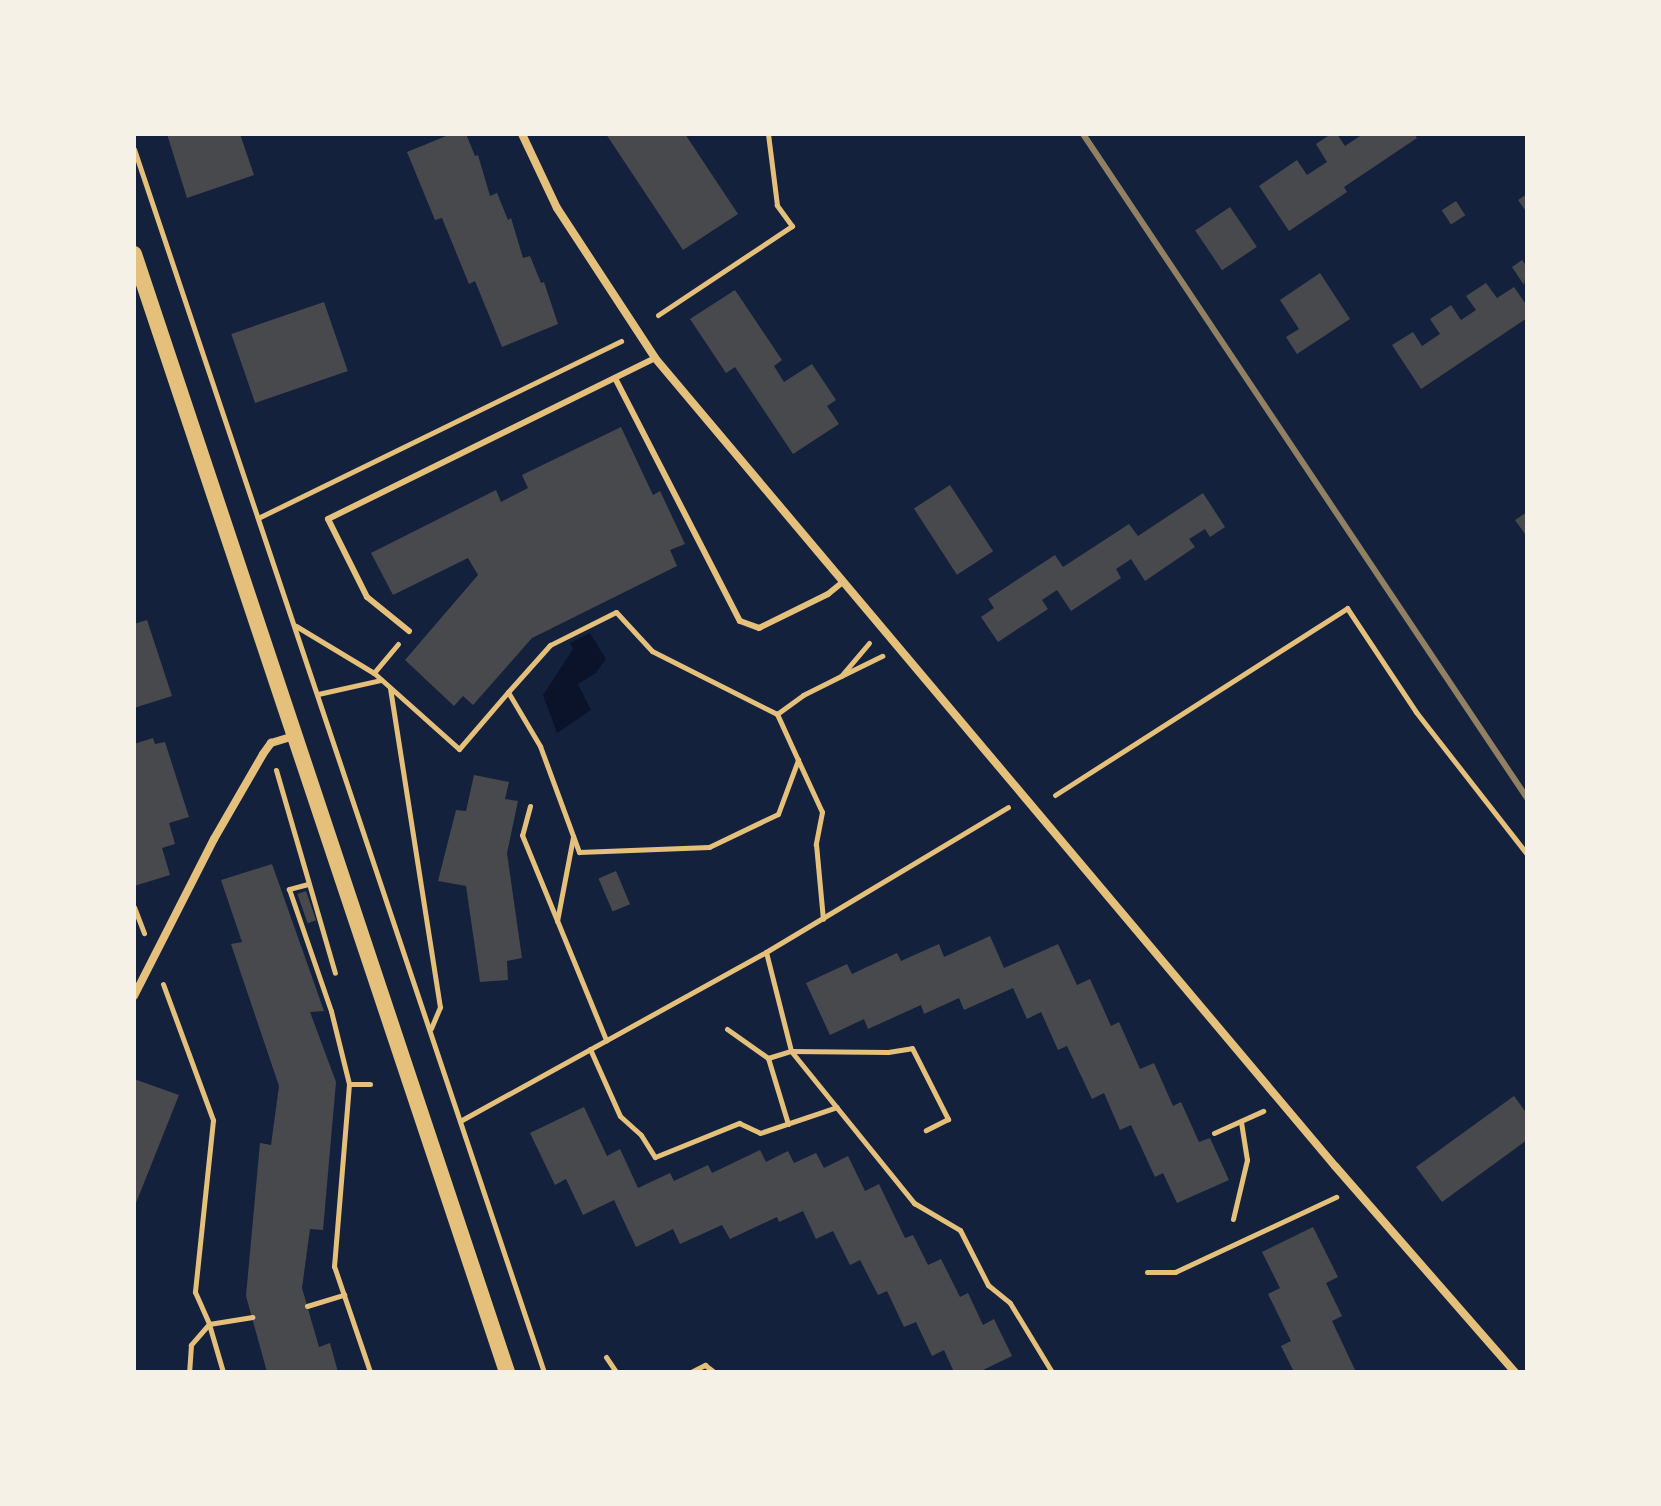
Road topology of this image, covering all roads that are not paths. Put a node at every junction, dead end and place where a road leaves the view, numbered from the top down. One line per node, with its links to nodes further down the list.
1 (522, 134): 3 (street)
2 (134, 254): 7 (main road)
3 (655, 358): 4 (lane); 5 (street)
4 (615, 378): 5 (lane); 6 (lane)
5 (843, 582): 10 (street)
6 (409, 631)
7 (294, 736): 8 (street); 9 (main road)
8 (134, 996)
9 (507, 1372)
10 (1515, 1372)

